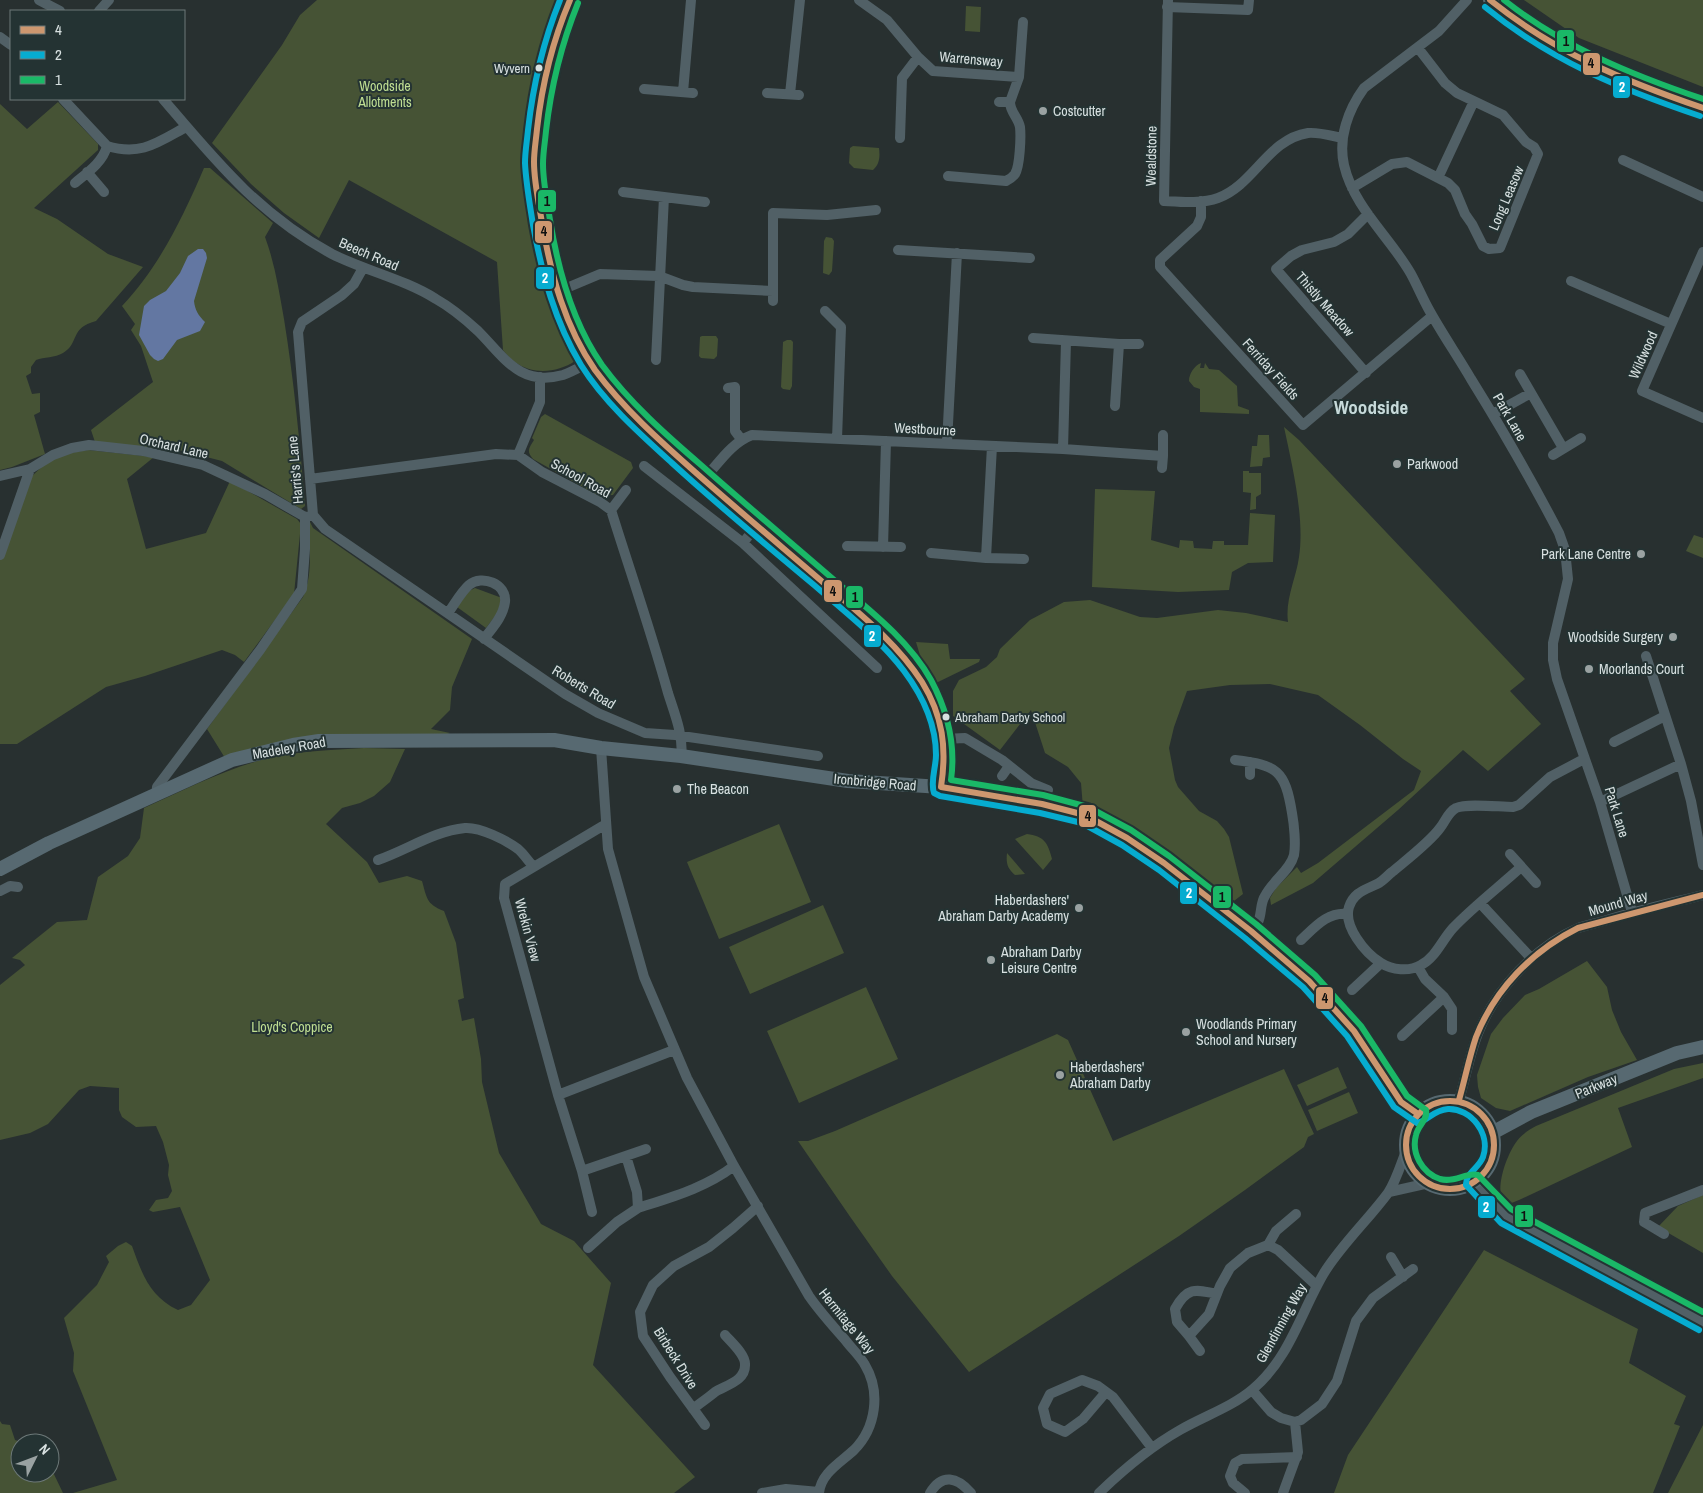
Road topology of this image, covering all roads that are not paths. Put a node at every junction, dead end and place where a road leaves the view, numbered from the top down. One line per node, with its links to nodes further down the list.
1 (39, 0): 11 (street)
2 (109, 0): 12 (street)
3 (570, 0): 48 (main road)
4 (691, 0): 17 (street)
5 (800, 0): 18 (street)
6 (859, 0): 15 (street, Warrensway)
7 (1249, 0): 10 (street)
8 (1467, 0): 14 (street, Park Lane)
9 (1490, 0): 22 (main road)
10 (1168, 4): 37 (street, Wealdstone)
11 (58, 6)
12 (100, 10)
13 (1023, 22): 16 (street)
14 (1418, 48): 21 (street, Long Leasow); 25 (street, Park Lane)
15 (918, 57): 16 (street, Warrensway); 24 (street)
16 (1019, 77): 29 (street)
17 (644, 89)
18 (767, 93)
19 (64, 100): 26 (street)
20 (164, 100): 23 (street, Beech Road)
21 (1474, 101): 30 (street); 30 (street, Long Leasow)
22 (1703, 108)
23 (186, 127): 26 (street); 45 (street, Beech Road)
24 (900, 138)
25 (1342, 138): 32 (street, Park Lane); 37 (street, Wealdstone)
26 (107, 146): 28 (street)
27 (1623, 160): 36 (street)
28 (87, 172): 31 (street); 33 (street)
29 (948, 176)
30 (1438, 178): 32 (street, Long Leasow)
31 (75, 183)
32 (1352, 188): 40 (street, Park Lane)
33 (104, 192)
34 (623, 192): 35 (street)
35 (664, 196): 38 (street); 46 (street)
36 (1703, 197)
37 (1201, 201): 58 (street, Ferriday Fields)
38 (705, 202)
39 (876, 210): 46 (street)
40 (1368, 214): 50 (street, Park Lane); 58 (street, Thistly Meadow)
41 (898, 250): 43 (street)
42 (1703, 252): 51 (street, Wildwood)
43 (957, 253): 44 (street); 71 (street)
44 (1030, 258)
45 (364, 268): 60 (street, Beech Road); 82 (street, Harris's Lane)
46 (660, 276): 48 (street); 56 (street)
47 (1572, 281): 51 (street, Wildwood)
48 (558, 292): 57 (main road)
49 (825, 311): 69 (street)
50 (1432, 316): 58 (street, Ferriday Fields); 64 (street, Park Lane)
51 (1671, 324): 65 (street, Wildwood)
52 (1033, 338): 53 (street)
53 (1066, 341): 54 (street); 74 (street)
54 (1119, 344): 55 (street); 63 (street)
55 (1139, 344)
56 (656, 360)
57 (590, 362): 60 (street, Beech Road); 83 (main road)
58 (1366, 372)
59 (1520, 374): 62 (street)
60 (540, 378): 76 (street)
61 (728, 388): 68 (street)
62 (1531, 393): 64 (street); 73 (street)
63 (1115, 406)
64 (1493, 414): 107 (street, Park Lane)
65 (1703, 418)
66 (1164, 435): 77 (street)
67 (1581, 438): 73 (street)
68 (741, 439): 69 (street, Westbourne); 83 (street)
69 (838, 439): 70 (street, Westbourne)
70 (886, 441): 71 (street, Westbourne); 90 (street)
71 (947, 443): 72 (street, Westbourne)
72 (992, 446): 74 (street, Westbourne); 94 (street)
73 (1563, 448): 75 (street)
74 (1063, 449): 77 (street, Westbourne)
75 (1553, 454)
76 (518, 455): 82 (street); 85 (street, School Road)
77 (1163, 456): 79 (street)
78 (644, 466): 88 (street)
79 (1162, 468)
80 (30, 469): 81 (street, Orchard Lane); 86 (street, Orchard Lane); 93 (street)
81 (0, 476)
82 (310, 479): 86 (street, Harris's Lane)
83 (704, 479): 87 (main road)
84 (626, 490): 85 (street)
85 (611, 510): 101 (street, School Road)
86 (309, 516): 96 (street, Roberts Road); 116 (street, Harris's Lane)
87 (757, 525): 88 (street); 102 (main road)
88 (742, 543): 99 (street)
89 (847, 546): 90 (street)
90 (883, 546): 91 (street)
91 (901, 547)
92 (931, 553): 94 (street)
93 (0, 556)
94 (986, 558): 95 (street)
95 (1024, 559)
96 (448, 613): 97 (street, Roberts Road); 97 (street)
97 (484, 639): 101 (street, Roberts Road)
98 (1646, 656): 100 (street)
99 (877, 668)
100 (1665, 716): 103 (street); 110 (street)
101 (680, 735): 105 (street, School Road); 106 (street)
102 (944, 739): 111 (street); 114 (main road)
103 (1614, 742)
104 (601, 748): 105 (main road, Ironbridge Road); 116 (main road, Madeley Road); 120 (street)
105 (681, 756): 114 (main road, Ironbridge Road)
106 (818, 756)
107 (1584, 759): 119 (street, Park Lane); 133 (street)
108 (1235, 760): 109 (street)
109 (1250, 762): 112 (street); 134 (street)
110 (1681, 764): 118 (street); 119 (street)
111 (1009, 766): 113 (street); 115 (street)
112 (1250, 774)
113 (1002, 776)
114 (941, 787): 134 (main road, Ironbridge Road)
115 (1048, 790)
116 (156, 796): 123 (main road, Madeley Road)
117 (1703, 800): 118 (street)
118 (1691, 801): 124 (street)
119 (1600, 802): 132 (street, Park Lane)
120 (606, 824): 125 (street, Wrekin View); 144 (street)
121 (1510, 854): 126 (street)
122 (378, 860): 125 (street)
123 (2, 864)
124 (1703, 865)
125 (533, 866): 145 (street, Wrekin View)
126 (1521, 867): 127 (street); 131 (street)
127 (1536, 883)
128 (18, 887): 129 (street)
129 (0, 891)
130 (1703, 895): 132 (street, Mound Way)
131 (1480, 903): 136 (street); 138 (street)
132 (1632, 912): 136 (street, Mound Way)
133 (1348, 914): 135 (street); 137 (street)
134 (1251, 931): 147 (main road, Ironbridge Road)
135 (1301, 940)
136 (1532, 958): 146 (street, Mound Way)
137 (1381, 963): 138 (street); 139 (street)
138 (1418, 967): 140 (street)
139 (1352, 990)
140 (1444, 997): 141 (street); 142 (street)
141 (1452, 1030)
142 (1402, 1036)
143 (1703, 1047): 148 (main road, Parkway)
144 (674, 1050): 145 (street); 152 (street)
145 (558, 1096): 153 (street, Wrekin View)
146 (1459, 1100): 147 (main road); 148 (main road)
147 (1418, 1114): 150 (main road)
148 (1492, 1132): 155 (main road)
149 (646, 1149): 151 (street)
150 (1406, 1151): 154 (main road); 157 (street, Glendinning Way)
151 (626, 1156): 153 (street); 159 (street)
152 (734, 1166): 158 (street, Hermitage Way); 159 (street)
153 (582, 1171): 160 (street, Wrekin View)
154 (1429, 1183): 155 (main road); 157 (street)
155 (1474, 1183): 170 (street)
156 (1703, 1190): 162 (street)
157 (1389, 1192): 168 (street, Glendinning Way)
158 (758, 1206): 176 (street, Birbeck Drive); 181 (street, Hermitage Way)
159 (638, 1208): 164 (street)
160 (592, 1212)
161 (1296, 1214): 163 (street)
162 (1664, 1234)
163 (1268, 1245): 168 (street); 169 (street)
164 (588, 1248)
165 (1391, 1257): 167 (street)
166 (1413, 1269): 167 (street)
167 (1403, 1277): 177 (street)
168 (1317, 1286): 174 (street, Glendinning Way)
169 (1218, 1294): 172 (street); 172 (street)
170 (1703, 1322)
171 (725, 1335): 176 (street)
172 (1189, 1336): 173 (street)
173 (1200, 1351)
174 (1252, 1390): 177 (street); 179 (street, Glendinning Way)
175 (1106, 1392): 175 (street); 179 (street)
176 (693, 1409): 178 (street, Birbeck Drive)
177 (1295, 1422): 180 (street)
178 (705, 1425)
179 (1152, 1448): 185 (street, Glendinning Way)
180 (1297, 1457): 186 (street); 187 (street)
181 (819, 1492): 182 (street)
182 (762, 1493)
183 (930, 1493): 184 (street)
184 (971, 1493)
185 (1100, 1493)
186 (1245, 1493)
187 (1283, 1493)

